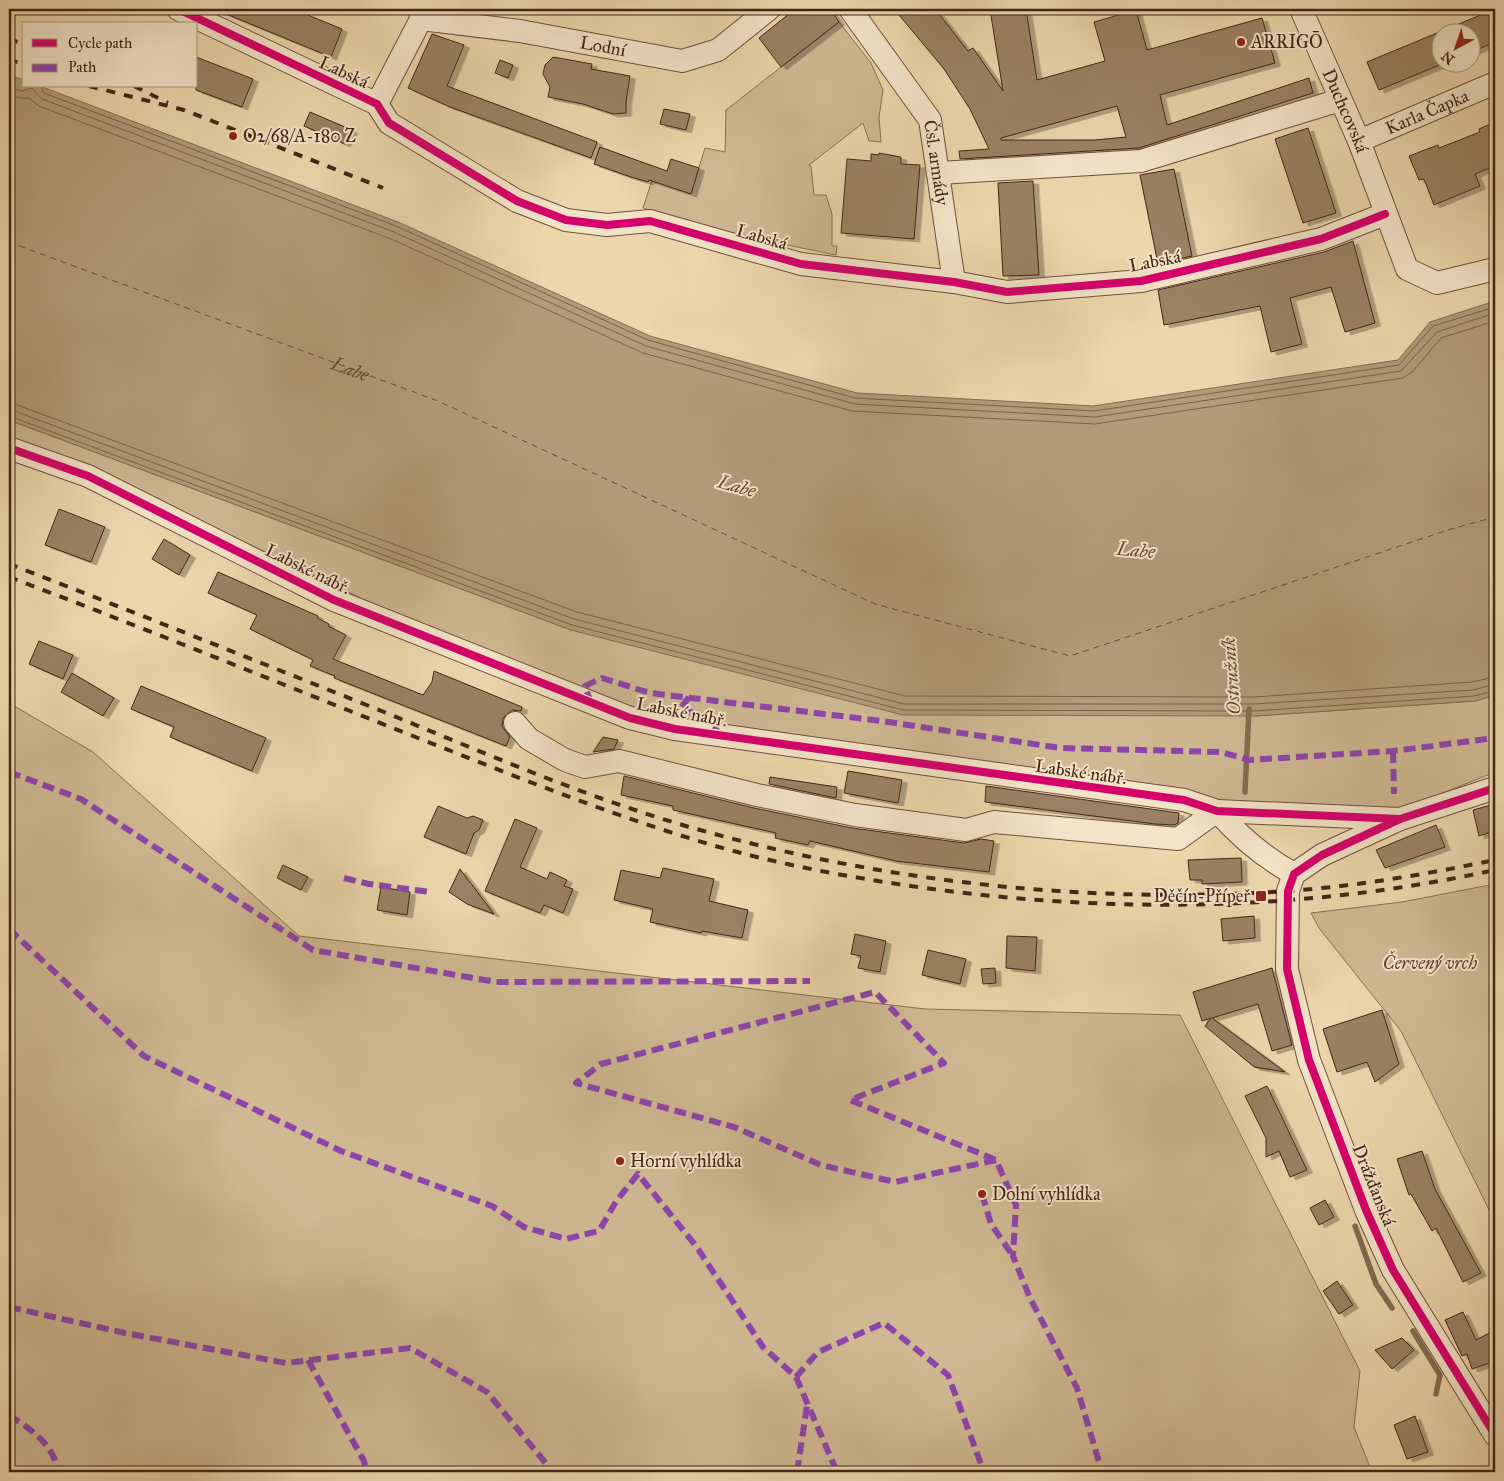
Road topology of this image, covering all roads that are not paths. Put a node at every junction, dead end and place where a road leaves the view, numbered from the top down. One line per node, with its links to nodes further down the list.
1 (769, 9): 5 (street, Lodní)
2 (850, 9): 10 (street, Čsl. armády)
3 (1302, 9): 7 (street, Duchcovská)
4 (186, 11): 8 (street, Labská)
5 (421, 14): 8 (street)
6 (1495, 83): 9 (street, Karla Čapka)
7 (1340, 100): 9 (street, Duchcovská); 10 (street)
8 (376, 104): 13 (street, Labská)
9 (1359, 141): 11 (street, Duchcovská)
10 (940, 173): 13 (street, Čsl. armády)
11 (1385, 214): 12 (street); 13 (street, Labská)
12 (1495, 269)
13 (954, 282)
14 (9, 448): 17 (street, Labské nábř.)
15 (515, 723): 17 (street)
16 (1495, 788): 18 (street, Labské nábř.)
17 (1217, 811): 18 (street, Labské nábř.); 19 (street, Labské nábř.)
18 (1400, 819): 19 (street, Labské nábř.)
19 (1294, 874): 20 (street, Drážďanská)
20 (1495, 1435)

